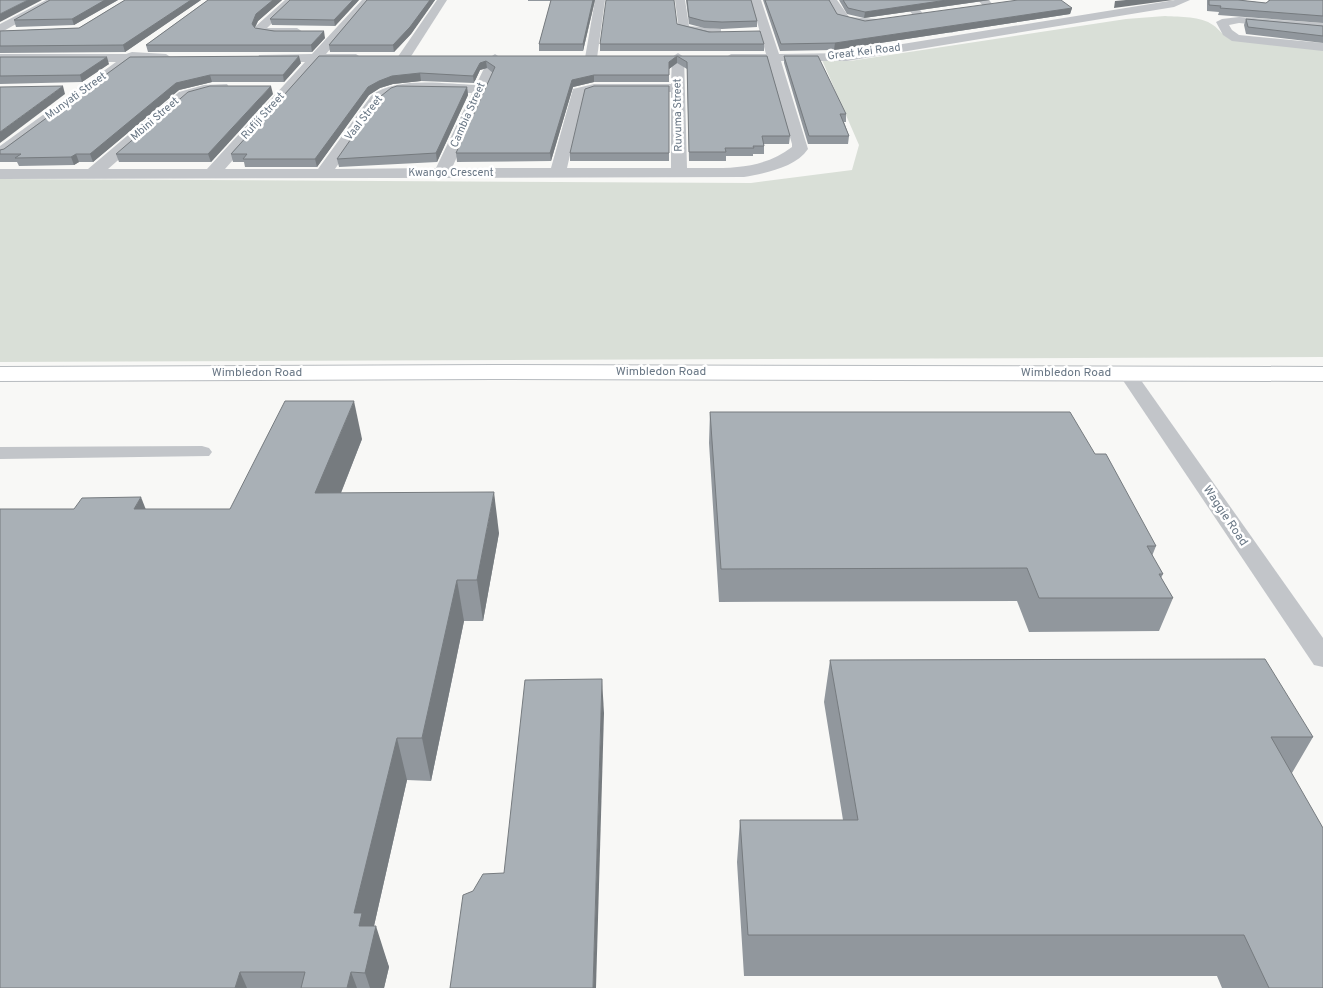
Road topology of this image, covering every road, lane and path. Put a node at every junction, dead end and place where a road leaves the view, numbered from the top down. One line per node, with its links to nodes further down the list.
1 (54, 0): 17 (street)
2 (291, 0): 19 (street)
3 (368, 0): 19 (street, Rufiji Street)
4 (442, 0): 31 (street)
5 (600, 0): 33 (street)
6 (680, 0): 20 (street)
7 (756, 0): 36 (street)
8 (832, 0): 15 (street)
9 (906, 0): 14 (street)
10 (1184, 0): 22 (street, Great Kei Road)
11 (989, 3): 12 (street)
12 (971, 8)
13 (945, 12): 14 (street)
14 (914, 16): 22 (street)
15 (891, 20)
16 (1323, 27): 23 (street)
17 (0, 29)
18 (20, 32): 21 (street)
19 (338, 32): 29 (street, Rufiji Street)
20 (731, 32)
21 (0, 33)
22 (973, 36): 36 (street, Great Kei Road)
23 (1323, 47)
24 (143, 48): 26 (street, Munyati Street)
25 (0, 58): 26 (street)
26 (128, 58): 27 (street); 38 (street, Munyati Street)
27 (177, 58)
28 (246, 58): 29 (street)
29 (315, 58): 30 (street); 41 (street, Rufiji Street)
30 (374, 58)
31 (422, 58)
32 (477, 58): 43 (street, Cambia Street)
33 (591, 58)
34 (678, 58): 42 (street, Ruvuma Street)
35 (716, 58): 36 (street, Great Kei Road)
36 (773, 58): 47 (street, Kwango Crescent)
37 (67, 88): 38 (street)
38 (86, 88): 44 (street, Munyati Street)
39 (240, 88): 49 (street, Mbini Street)
40 (269, 88): 41 (street)
41 (289, 88): 50 (street, Rufiji Street)
42 (678, 88): 46 (street); 47 (street, Ruvuma Street)
43 (479, 89): 45 (street, Cambia Street); 51 (street, Vaal Street)
44 (0, 153)
45 (442, 173): 46 (street, Kwango Crescent); 51 (street, Kwango Crescent)
46 (558, 173): 47 (street, Kwango Crescent)
47 (679, 173)
48 (0, 174): 49 (street, Kwango Crescent)
49 (92, 174): 50 (street, Kwango Crescent)
50 (211, 174): 51 (street, Kwango Crescent)
51 (323, 174)
52 (1127, 373): 53 (main road, Wimbledon Road); 54 (main road, Wimbledon Road); 57 (lane, Waggie Road)
53 (0, 374)
54 (1323, 374)
55 (202, 452): 56 (lane)
56 (0, 453)
57 (1323, 658)

